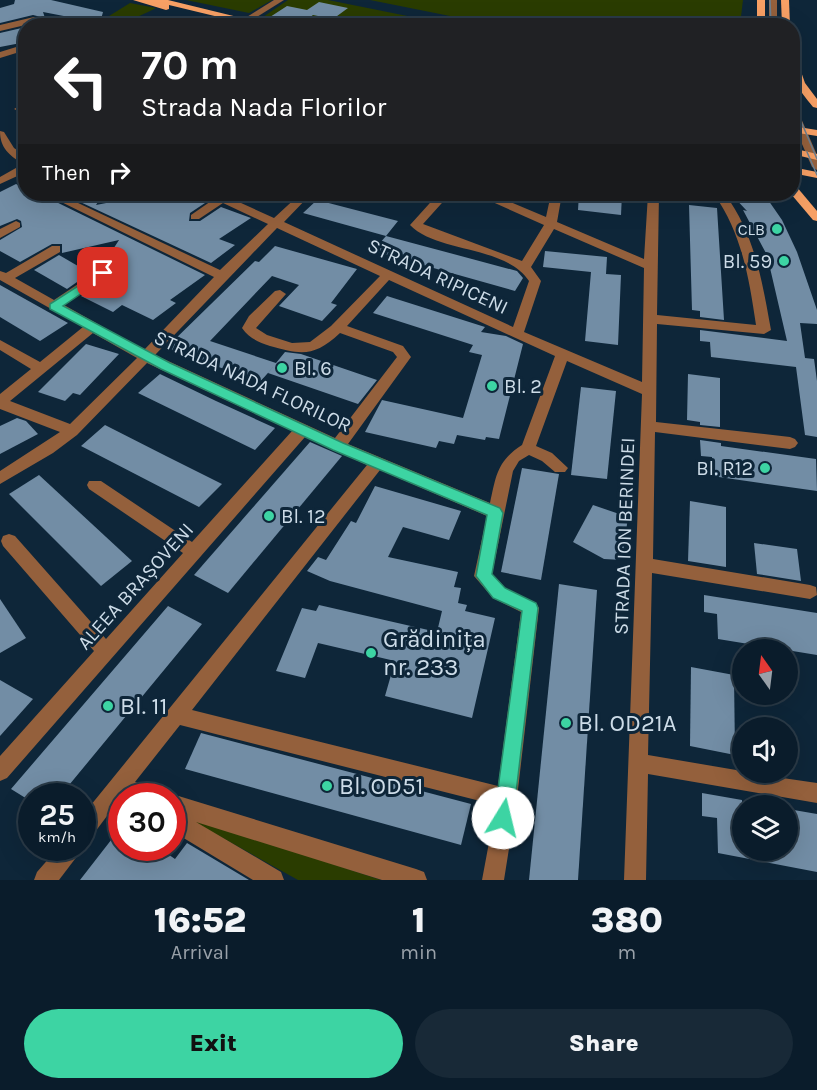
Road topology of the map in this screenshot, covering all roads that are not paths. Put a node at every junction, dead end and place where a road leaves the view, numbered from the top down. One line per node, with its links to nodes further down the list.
1 (137, 0): 7 (main road)
2 (157, 0): 8 (main road)
3 (280, 0): 9 (street)
4 (761, 0): 10 (main road)
5 (773, 0): 11 (street)
6 (785, 0): 12 (main road)
7 (216, 18)
8 (222, 18)
9 (252, 18)
10 (761, 18)
11 (773, 18)
12 (786, 18)
13 (18, 24): 14 (street)
14 (0, 28)
15 (18, 49): 16 (street)
16 (0, 55)
17 (800, 84): 18 (main road)
18 (817, 105)
19 (800, 130): 20 (main road)
20 (817, 133)
21 (0, 134): 27 (street)
22 (800, 136): 28 (street)
23 (800, 145): 24 (main road)
24 (817, 148)
25 (800, 154): 26 (main road)
26 (817, 157)
27 (18, 159)
28 (817, 167)
29 (18, 171): 31 (street)
30 (800, 172): 32 (main road)
31 (13, 174): 33 (street); 34 (street)
32 (817, 175)
33 (18, 176)
34 (0, 181)
35 (800, 199): 46 (main road)
36 (66, 201): 55 (street)
37 (215, 201): 45 (street)
38 (234, 201): 47 (street, STRADA RIPICENI)
39 (298, 201): 47 (street)
40 (437, 201): 53 (street)
41 (499, 201): 48 (street)
42 (556, 201): 48 (street)
43 (654, 201): 52 (street, STRADA ION BERINDEI)
44 (726, 201): 60 (street)
45 (195, 217)
46 (817, 219)
47 (276, 222): 55 (street); 56 (street, STRADA RIPICENI)
48 (551, 223): 52 (street); 53 (street)
49 (16, 225): 50 (street)
50 (0, 234)
51 (56, 249): 57 (street)
52 (650, 266): 60 (street, STRADA ION BERINDEI)
53 (525, 267): 63 (street)
54 (103, 273): 59 (street)
55 (222, 276): 66 (street)
56 (388, 276): 62 (street); 63 (street, STRADA RIPICENI)
57 (3, 277): 59 (street, STRADA NADA FLORILOR)
58 (280, 294): 62 (street)
59 (54, 306): 61 (street, STRADA NADA FLORILOR)
60 (651, 319): 68 (street, STRADA ION BERINDEI)
61 (92, 327): 66 (street, STRADA NADA FLORILOR); 67 (street)
62 (337, 327): 74 (street)
63 (517, 334): 65 (street, STRADA RIPICENI)
64 (0, 344): 67 (street)
65 (563, 354): 68 (street, STRADA RIPICENI); 75 (street)
66 (146, 357): 71 (street, STRADA NADA FLORILOR); 72 (street)
67 (42, 369): 69 (street)
68 (649, 391): 70 (street, STRADA ION BERINDEI)
69 (0, 403): 72 (street)
70 (648, 426): 73 (street); 83 (street, STRADA ION BERINDEI)
71 (302, 430): 74 (street, STRADA NADA FLORILOR); 82 (street, ALEEA BRAȘOVENI)
72 (72, 431): 78 (street)
73 (790, 443)
74 (338, 446): 76 (street, STRADA NADA FLORILOR)
75 (528, 448): 77 (street); 80 (street)
76 (377, 463): 80 (street, STRADA NADA FLORILOR); 86 (street)
77 (560, 468)
78 (0, 478)
79 (95, 485): 82 (street)
80 (495, 513): 91 (street)
81 (9, 541): 85 (street)
82 (194, 552): 85 (street, ALEEA BRAȘOVENI)
83 (644, 565): 84 (street); 87 (street, STRADA ION BERINDEI)
84 (810, 592)
85 (106, 652): 88 (street, ALEEA BRAȘOVENI)
86 (178, 715): 89 (street); 91 (street)
87 (638, 763): 90 (street); 101 (street, STRADA ION BERINDEI)
88 (0, 771)
89 (133, 783)
90 (817, 793)
91 (507, 798): 100 (street)
92 (186, 808): 99 (street)
93 (108, 809): 94 (street)
94 (96, 820)
95 (186, 827): 98 (street)
96 (60, 861): 97 (street)
97 (45, 880)
98 (273, 880)
99 (416, 880)
100 (493, 880)
101 (635, 880)

